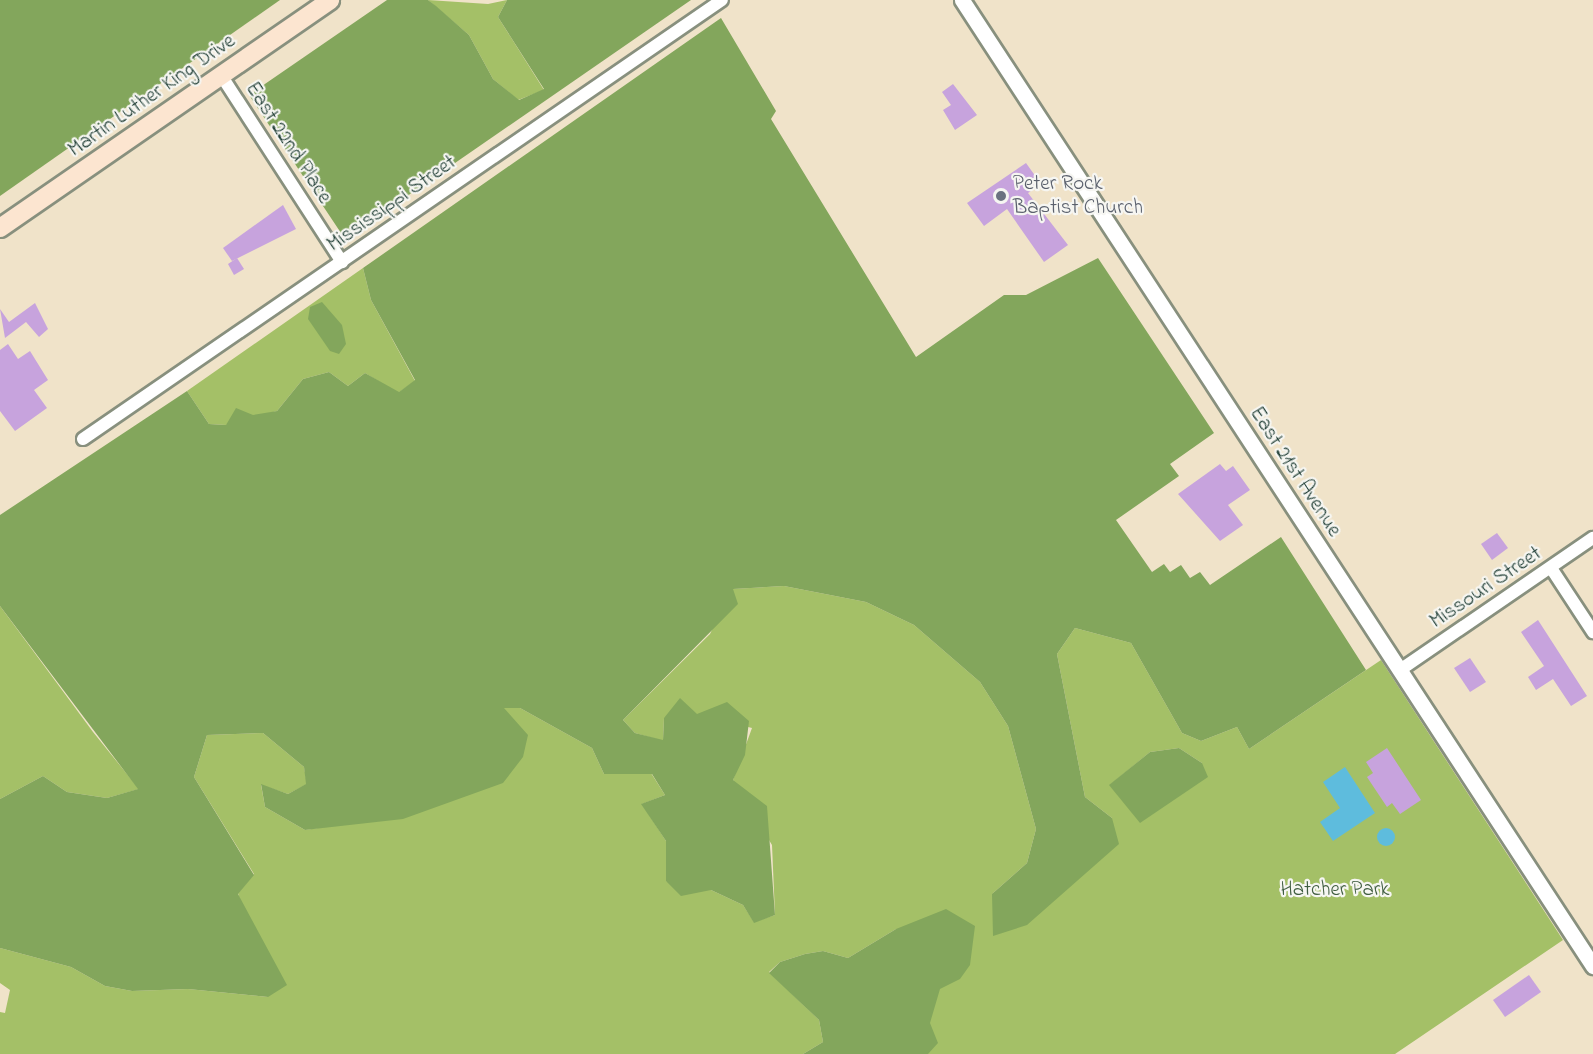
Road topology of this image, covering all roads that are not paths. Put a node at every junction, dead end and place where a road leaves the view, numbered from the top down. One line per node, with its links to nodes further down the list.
1 (330, 0): 4 (main road, Martin Luther King Drive)
2 (722, 0): 6 (street, Mississippi Street)
3 (963, 0): 11 (street, East 21st Avenue)
4 (221, 75): 5 (main road, Martin Luther King Drive); 6 (street, East 22nd Place)
5 (0, 228)
6 (342, 262): 7 (street, Mississippi Street)
7 (83, 439)
8 (1593, 538): 9 (street, Missouri Street)
9 (1551, 568): 10 (street); 11 (street, Missouri Street)
10 (1593, 632)
11 (1400, 670): 12 (street, East 21st Avenue)
12 (1593, 966)

